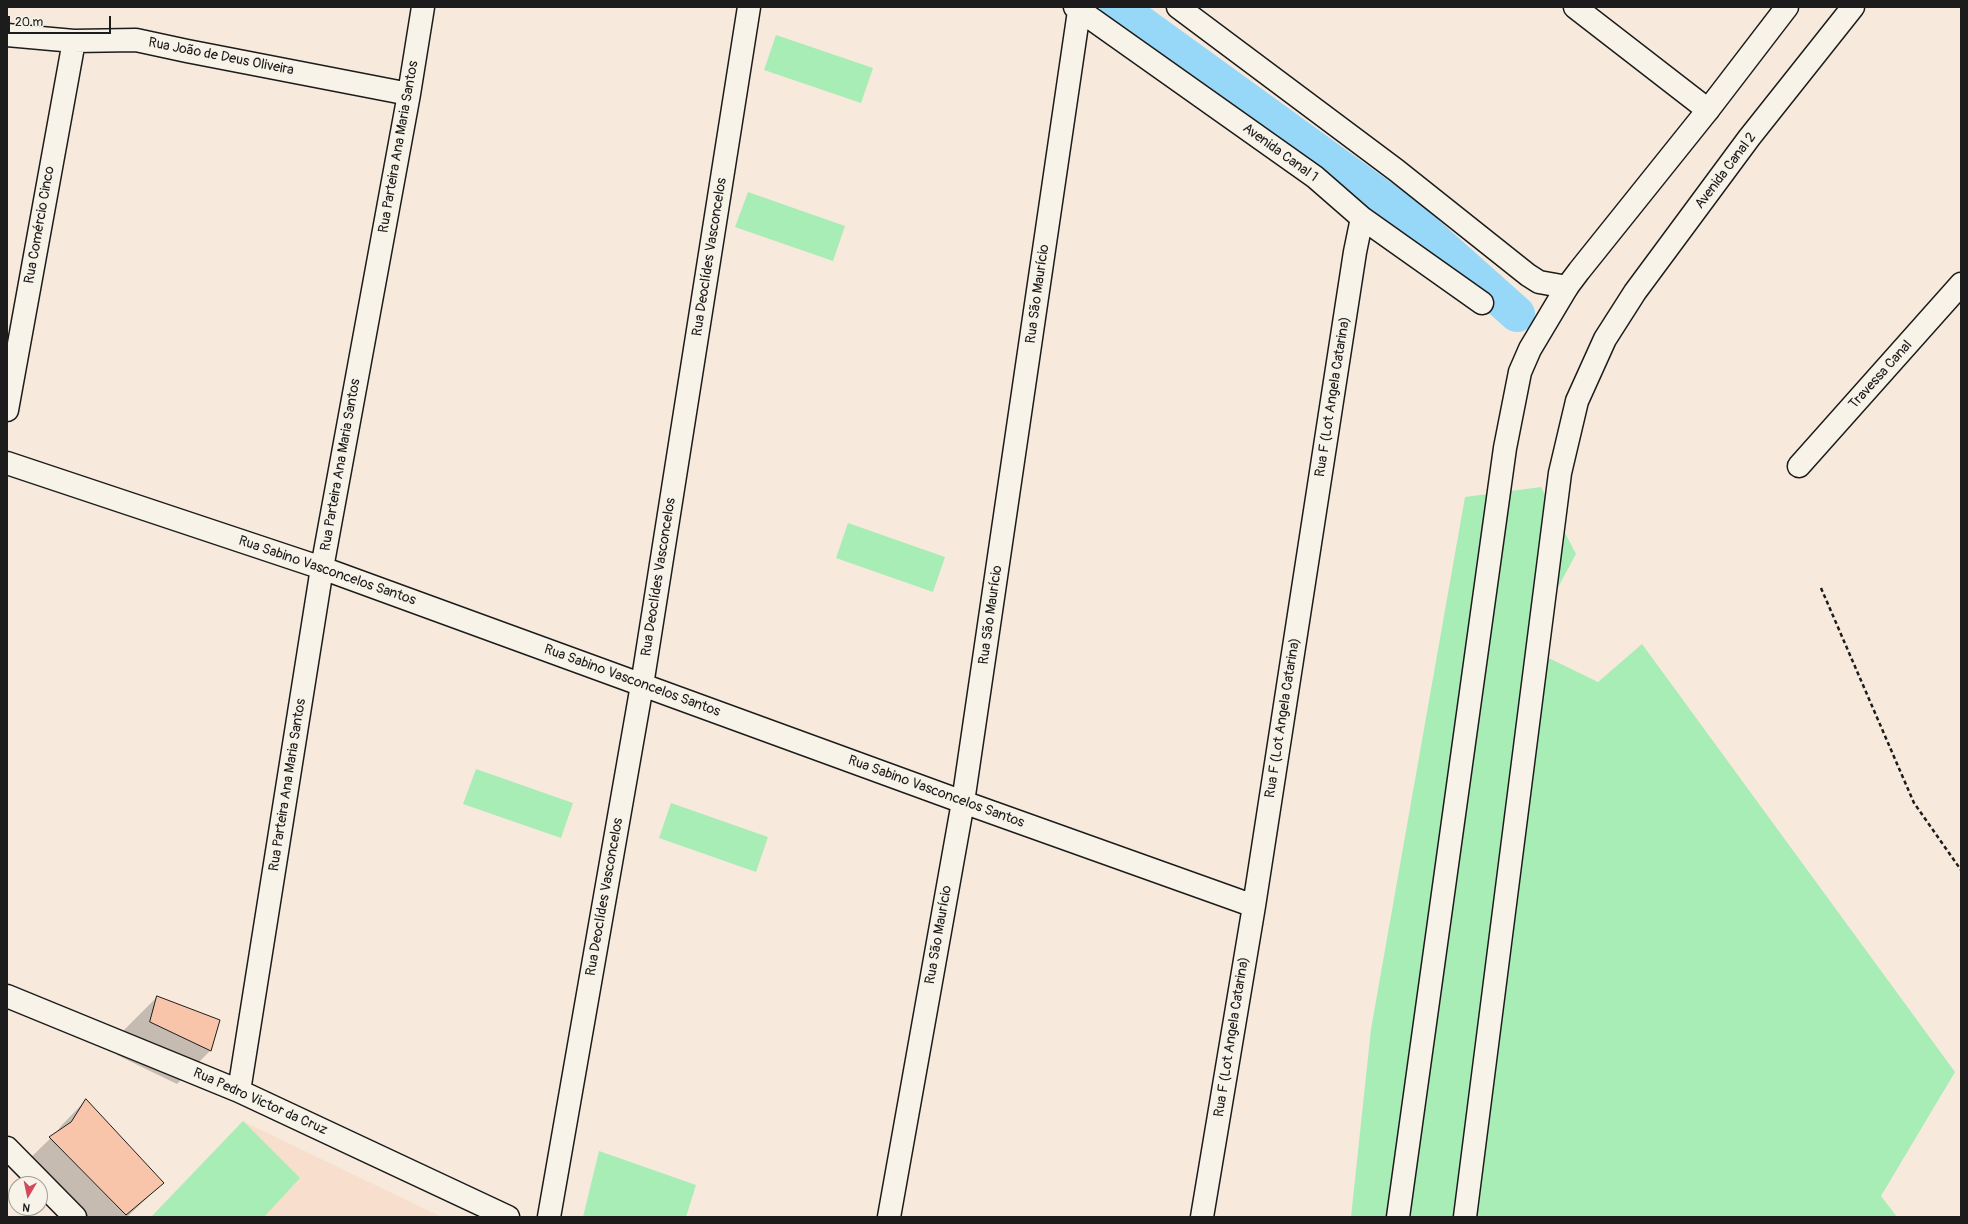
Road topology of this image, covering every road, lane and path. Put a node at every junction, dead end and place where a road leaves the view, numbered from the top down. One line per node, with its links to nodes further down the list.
1 (423, 7): 10 (street, Rua Parteira Ana Maria Santos)
2 (749, 7): 22 (street, Rua Deoclídes Vasconcelos)
3 (1178, 7): 14 (street)
4 (1575, 7): 11 (street)
5 (1787, 7): 11 (street)
6 (1853, 7): 35 (street, Avenida Canal 2)
7 (1077, 9): 12 (street, Avenida Canal 1); 23 (street, Rua São Maurício)
8 (7, 35): 9 (street, Rua João de Deus Oliveira)
9 (74, 41): 10 (street, Rua João de Deus Oliveira); 17 (street, Rua Comércio Cinco)
10 (409, 94): 20 (street, Rua Parteira Ana Maria Santos)
11 (1708, 110): 14 (street)
12 (1362, 218): 15 (street, Avenida Canal 1); 25 (street, Rua F (Lot Angela Catarina))
13 (1961, 284): 16 (street, Travessa Canal)
14 (1567, 287): 34 (street)
15 (1482, 304)
16 (1953, 308): 19 (street, Travessa Canal)
17 (7, 410)
18 (7, 463): 20 (street, Rua Sabino Vasconcelos Santos)
19 (1799, 466)
20 (322, 568): 22 (street, Rua Sabino Vasconcelos Santos); 27 (street, Rua Parteira Ana Maria Santos)
21 (1821, 588): 24 (path)
22 (642, 685): 23 (street, Rua Sabino Vasconcelos Santos); 31 (street, Rua Deoclídes Vasconcelos)
23 (963, 802): 25 (street, Rua Sabino Vasconcelos Santos); 32 (street, Rua São Maurício)
24 (1961, 870)
25 (1254, 906): 33 (street, Rua F (Lot Angela Catarina))
26 (7, 996): 27 (street, Rua Pedro Victor da Cruz)
27 (239, 1091): 30 (street, Rua Pedro Victor da Cruz)
28 (7, 1148): 29 (street)
29 (75, 1217)
30 (508, 1217)
31 (549, 1217)
32 (889, 1217)
33 (1202, 1217)
34 (1398, 1217)
35 (1465, 1217)

